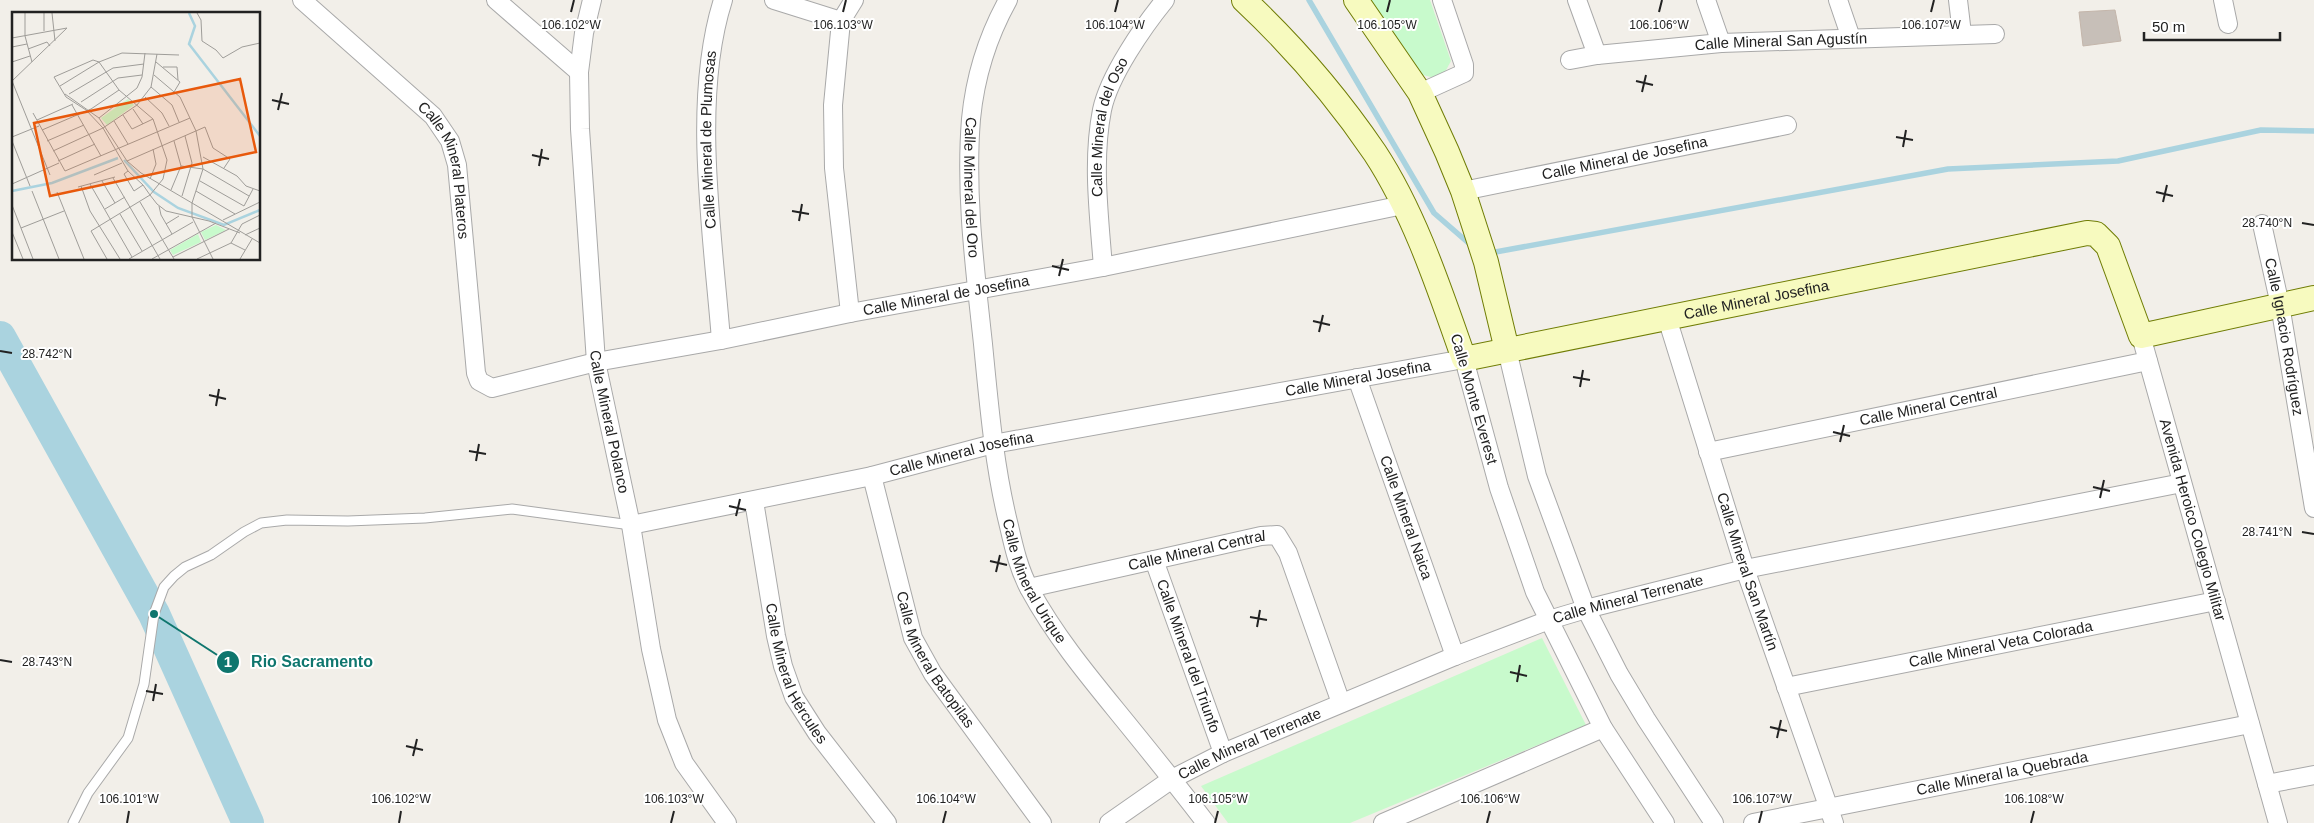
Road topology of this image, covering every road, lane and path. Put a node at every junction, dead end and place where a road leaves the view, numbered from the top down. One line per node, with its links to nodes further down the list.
1 (302, 0): 45 (street, Calle Mineral Plateros)
2 (496, 0): 25 (street)
3 (592, 0): 25 (street, Calle Mineral Polanco)
4 (724, 0): 39 (street, Calle Mineral de Plumosas)
5 (774, 0): 17 (street)
6 (854, 0): 17 (street)
7 (1008, 0): 33 (street, Calle Mineral del Oro)
8 (1165, 0): 32 (street, Calle Mineral del Oso)
9 (1244, 0): 29 (street, Calle Monte Everest)
10 (1356, 0): 26 (street)
11 (1442, 0): 26 (street)
12 (1577, 0): 23 (street)
13 (1706, 0): 22 (street)
14 (1838, 0): 21 (street)
15 (1958, 0): 19 (street)
16 (2223, 0): 18 (street)
17 (841, 21): 36 (street)
18 (2228, 24)
19 (1962, 34): 20 (street, Calle Mineral San Agustín); 21 (street, Calle Mineral San Agustín)
20 (1995, 34)
21 (1851, 38): 22 (street, Calle Mineral San Agustín)
22 (1721, 43): 23 (street, Calle Mineral San Agustín)
23 (1598, 55): 24 (street, Calle Mineral San Agustín)
24 (1570, 60)
25 (579, 72): 43 (street, Calle Mineral Polanco)
26 (1420, 93): 28 (street)
27 (1787, 125): 28 (street, Calle Mineral de Josefina)
28 (1463, 191): 40 (street)
29 (1403, 205): 32 (street, Calle Mineral de Josefina); 41 (street, Calle Monte Everest)
30 (2262, 224): 35 (street, Calle Ignacio Rodríguez)
31 (2086, 233): 37 (street, Calle Mineral Josefina); 38 (street, Avenida Heroico Colegio Militar)
32 (1103, 267): 33 (street, Calle Mineral de Josefina)
33 (978, 290): 36 (street, Calle Mineral de Josefina); 46 (street, Calle Mineral Urique)
34 (2314, 298): 35 (street)
35 (2280, 305): 38 (street); 51 (street, Calle Ignacio Rodríguez)
36 (850, 313): 39 (street, Calle Mineral de Josefina)
37 (1667, 318): 40 (street, Calle Mineral Josefina); 47 (street, Calle Mineral San Martín)
38 (2140, 336): 42 (street, Avenida Heroico Colegio Militar)
39 (721, 340): 43 (street, Calle Mineral de Josefina)
40 (1506, 350): 41 (street, Calle Mineral Josefina); 57 (street)
41 (1464, 359): 44 (street, Calle Mineral Josefina); 58 (street, Calle Monte Everest)
42 (2148, 361): 47 (street, Calle Mineral Central); 49 (street, Avenida Heroico Colegio Militar)
43 (596, 362): 45 (street, Calle Mineral de Josefina); 52 (street, Calle Mineral Polanco)
44 (1356, 378): 46 (street, Calle Mineral Josefina); 59 (street, Calle Mineral Naica)
45 (492, 388)
46 (993, 444): 48 (street, Calle Mineral Josefina); 55 (street, Calle Mineral Urique)
47 (1708, 452): 54 (street, Calle Mineral San Martín)
48 (872, 476): 50 (street, Calle Mineral Josefina); 72 (street, Calle Mineral Batopilas)
49 (2182, 483): 54 (street, Calle Mineral Terrenate); 56 (street, Avenida Heroico Colegio Militar)
50 (754, 501): 52 (street, Calle Mineral Josefina); 71 (street, Calle Mineral Hércules)
51 (2314, 508)
52 (631, 525): 69 (lane); 70 (street, Calle Mineral Polanco)
53 (1154, 560): 55 (street, Calle Mineral Central); 61 (street, Calle Mineral Central); 64 (street, Calle Mineral del Triunfo)
54 (1745, 569): 57 (street, Calle Mineral Terrenate); 60 (street, Calle Mineral San Martín)
55 (1029, 588): 66 (street, Calle Mineral Urique)
56 (2216, 602): 60 (street, Calle Mineral Veta Colorada); 62 (street, Avenida Heroico Colegio Militar)
57 (1586, 609): 58 (street, Calle Mineral Terrenate); 77 (street)
58 (1549, 620): 59 (street, Calle Mineral Terrenate); 63 (street, Calle Monte Everest)
59 (1455, 656): 61 (street, Calle Mineral Terrenate)
60 (1786, 687): 68 (street, Calle Mineral San Martín)
61 (1341, 702): 64 (street, Calle Mineral Terrenate)
62 (2250, 724): 67 (street, Avenida Heroico Colegio Militar); 68 (street, Calle Mineral la Quebrada)
63 (1603, 728): 75 (street); 76 (street, Calle Monte Everest)
64 (1223, 752): 66 (street, Calle Mineral Terrenate)
65 (2314, 775): 67 (street)
66 (1172, 779): 73 (street, Calle Mineral Terrenate); 74 (street, Calle Mineral Urique)
67 (2267, 784): 79 (street, Avenida Heroico Colegio Militar)
68 (1831, 816): 78 (street, Calle Mineral la Quebrada)
69 (73, 823)
70 (727, 823)
71 (888, 823)
72 (1042, 823)
73 (1109, 823)
74 (1206, 823)
75 (1383, 823)
76 (1666, 823)
77 (1714, 823)
78 (1753, 823)
79 (2278, 823)

